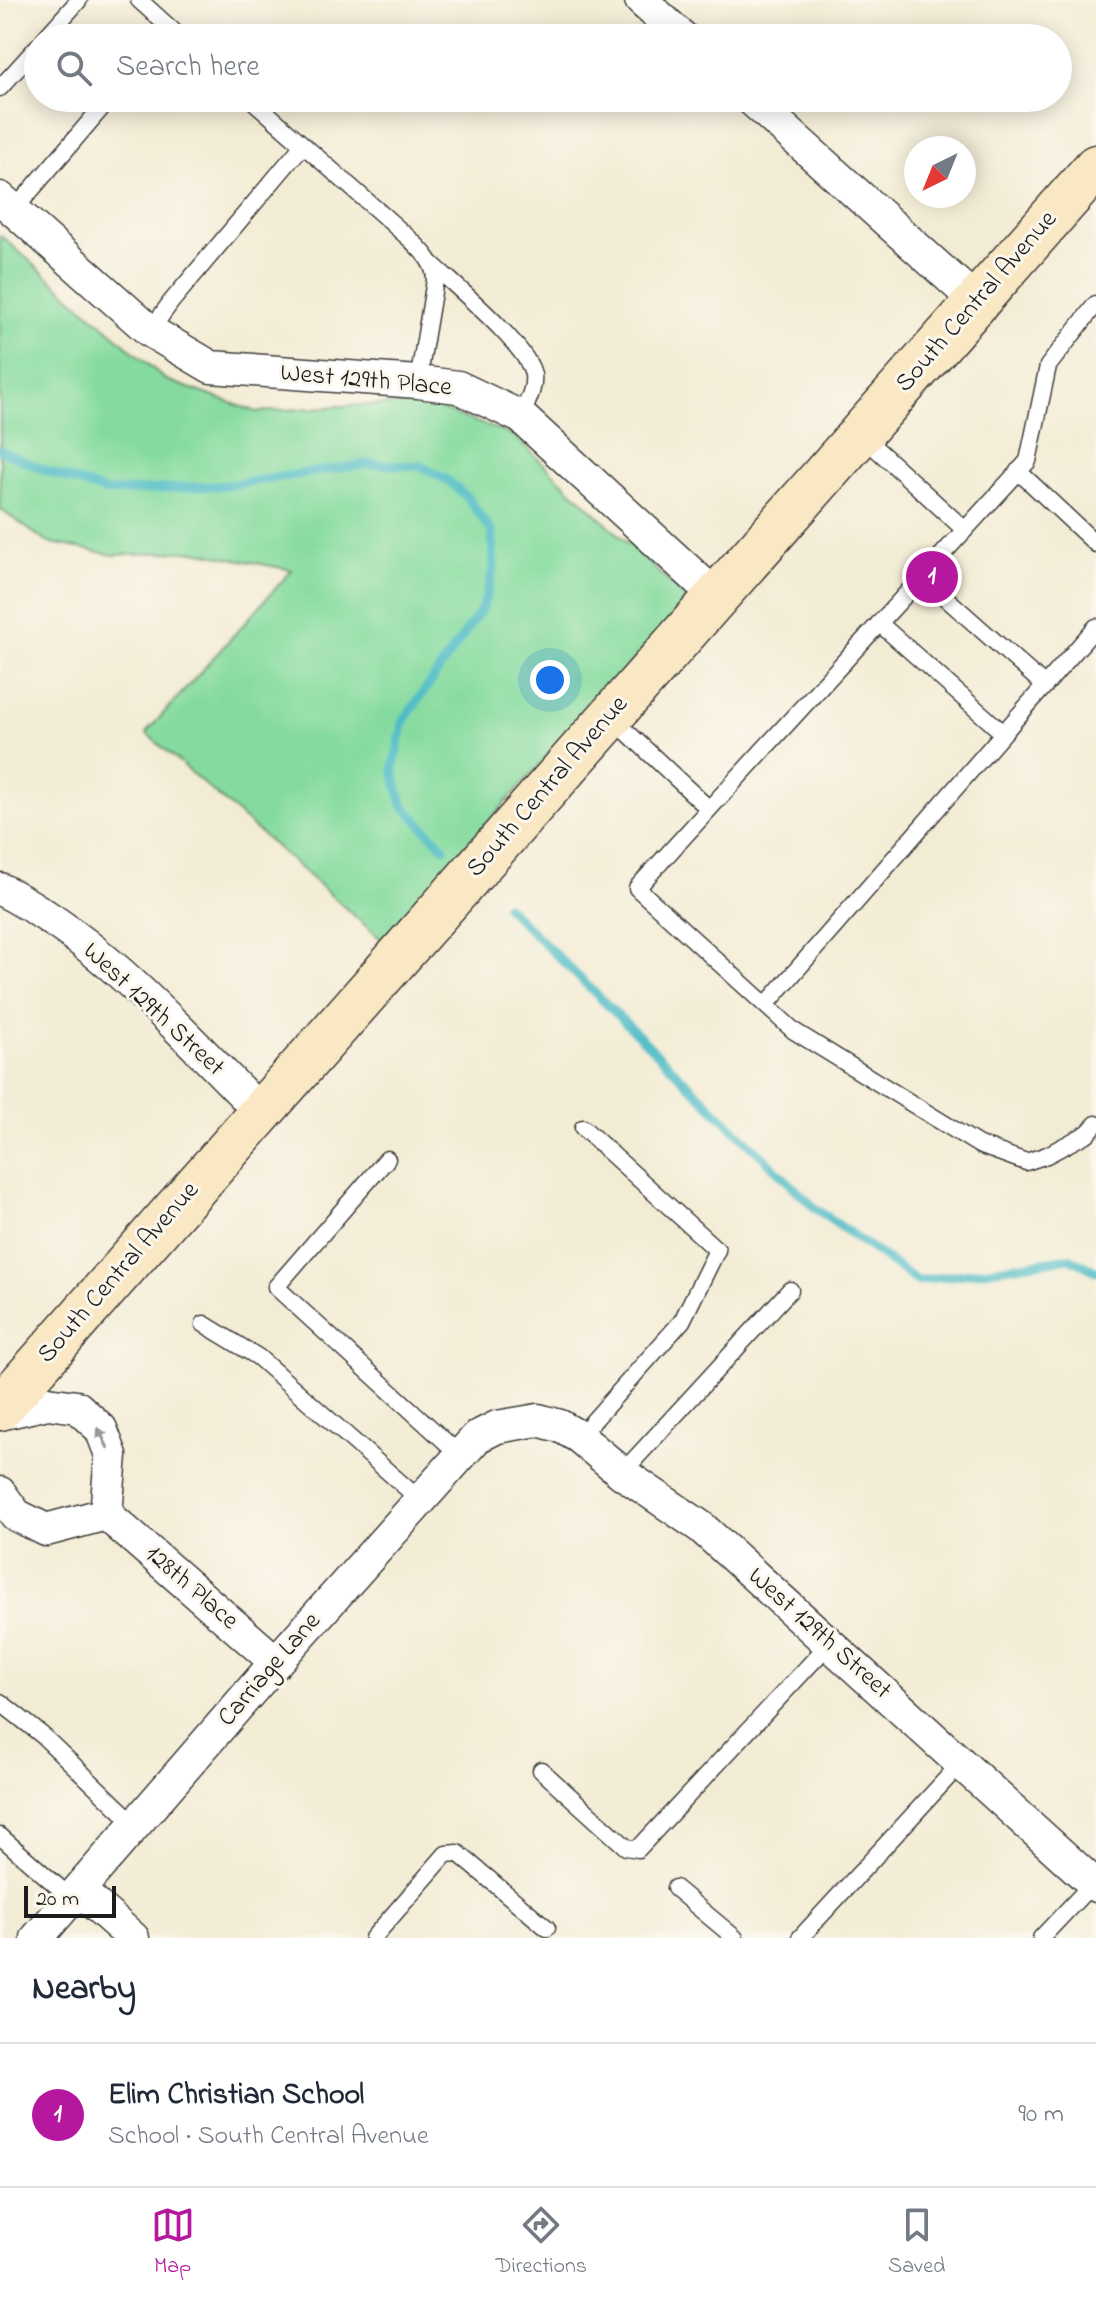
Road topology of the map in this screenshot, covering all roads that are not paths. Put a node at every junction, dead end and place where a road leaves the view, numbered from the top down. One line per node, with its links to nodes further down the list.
1 (79, 0): 4 (lane)
2 (139, 0): 5 (lane)
3 (641, 0): 6 (street)
4 (58, 24)
5 (161, 24)
6 (668, 24)
7 (24, 61): 8 (lane)
8 (0, 88)
9 (96, 112): 14 (lane)
10 (266, 112): 12 (lane)
11 (766, 112): 16 (street)
12 (303, 145): 15 (lane); 18 (lane)
13 (1096, 167): 16 (street, South Central Avenue)
14 (7, 204): 18 (street, West 129th Place)
15 (431, 263): 19 (lane); 20 (lane)
16 (977, 302): 21 (street, South Central Avenue)
17 (1096, 304): 22 (lane)
18 (150, 331): 19 (street, West 129th Place)
19 (418, 382): 20 (street, West 129th Place)
20 (521, 417): 26 (street, West 129th Place)
21 (860, 434): 23 (lane); 26 (street, South Central Avenue)
22 (1018, 471): 23 (lane); 24 (lane)
23 (965, 530): 25 (lane)
24 (1096, 544)
25 (922, 577): 27 (lane); 29 (lane)
26 (717, 597): 30 (street, South Central Avenue)
27 (879, 623): 31 (lane); 32 (lane)
28 (1096, 627): 29 (lane)
29 (1045, 686): 31 (lane)
30 (610, 717): 32 (lane); 35 (street, South Central Avenue)
31 (1003, 733): 34 (lane)
32 (709, 809): 34 (lane)
33 (0, 889): 35 (street, West 129th Street)
34 (766, 1005): 36 (lane)
35 (261, 1112): 41 (street, South Central Avenue)
36 (1096, 1124)
37 (583, 1128): 44 (lane)
38 (387, 1159): 45 (lane)
39 (790, 1290): 46 (lane)
40 (204, 1324): 48 (lane)
41 (0, 1408)
42 (0, 1414): 49 (street, one-way to 42)
43 (519, 1422): 44 (street, West 129th Street); 45 (street, Carriage Lane)
44 (579, 1437): 46 (street, West 129th Street)
45 (460, 1455): 48 (street, Carriage Lane)
46 (622, 1473): 50 (street, West 129th Street)
47 (0, 1493): 49 (street)
48 (420, 1500): 51 (street, Carriage Lane)
49 (106, 1514): 51 (street, 128th Place)
50 (829, 1644): 53 (street, West 129th Street); 54 (lane)
51 (276, 1662): 55 (street, Carriage Lane)
52 (0, 1702): 55 (lane)
53 (961, 1763): 57 (street, West 129th Street); 65 (lane)
54 (541, 1770)
55 (136, 1825): 59 (street, Carriage Lane)
56 (0, 1836): 59 (lane)
57 (1094, 1885): 66 (lane)
58 (675, 1888): 64 (lane)
59 (75, 1894): 61 (street, Carriage Lane); 62 (street)
60 (547, 1928): 63 (lane)
61 (37, 1938)
62 (133, 1938)
63 (373, 1938)
64 (735, 1938)
65 (800, 1938)
66 (1041, 1938)

